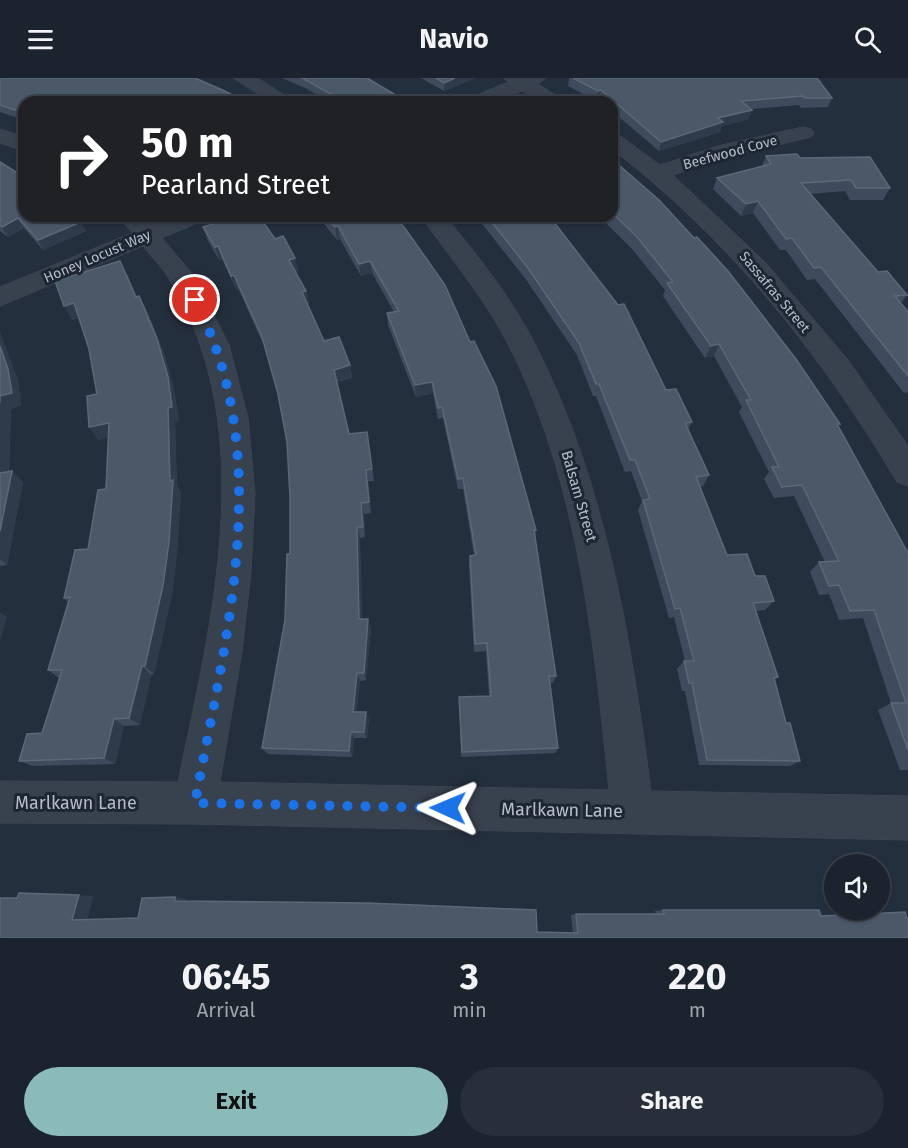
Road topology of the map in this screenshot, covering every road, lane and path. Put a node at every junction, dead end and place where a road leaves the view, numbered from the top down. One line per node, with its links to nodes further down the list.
1 (244, 78): 3 (street)
2 (525, 80): 4 (street); 5 (street)
3 (275, 96)
4 (490, 96)
5 (547, 96)
6 (804, 133): 10 (street, Beefwood Cove)
7 (0, 135): 8 (street)
8 (18, 142)
9 (618, 144): 10 (street, Sassafras Street)
10 (656, 173): 15 (street, Sassafras Street)
11 (158, 222): 13 (street, Honey Locust Way)
12 (438, 222): 18 (street, Balsam Street)
13 (140, 225): 14 (street, Honey Locust Way); 17 (street)
14 (0, 297)
15 (908, 473)
16 (0, 802): 17 (street, Marlkawn Lane)
17 (195, 803): 18 (street, Marlkawn Lane)
18 (633, 811): 19 (street, Marlkawn Lane)
19 (908, 818)

